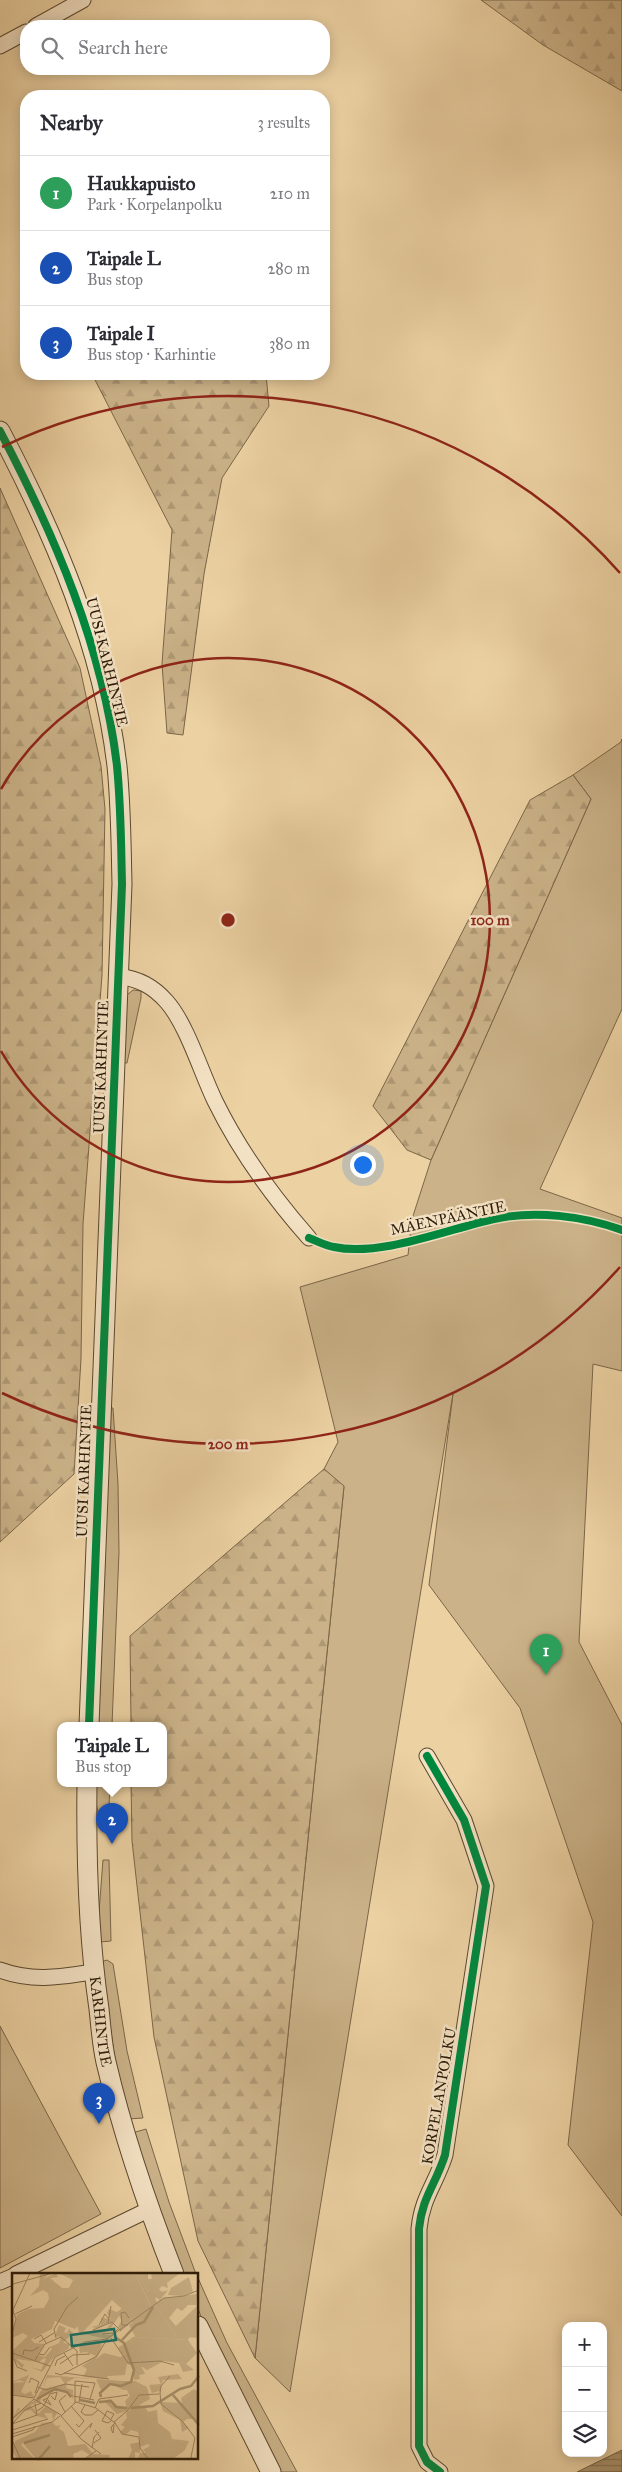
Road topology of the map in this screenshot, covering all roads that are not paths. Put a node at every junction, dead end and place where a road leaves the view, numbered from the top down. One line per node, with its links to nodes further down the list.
1 (83, 0): 2 (street)
2 (47, 20)
3 (20, 35): 4 (street)
4 (0, 46)
5 (0, 431): 6 (street, UUSI KARHINTIE)
6 (118, 976): 7 (street); 8 (street, UUSI KARHINTIE)
7 (309, 1238)
8 (89, 1722)
9 (427, 1756): 20 (street, KORPELANPOLKU)
10 (88, 1787): 12 (street)
11 (0, 1970): 12 (street, KARHINTIE)
12 (93, 1972): 13 (street, KARHINTIE)
13 (148, 2210): 14 (street); 15 (street, KARHINTIE)
14 (19, 2273)
15 (174, 2273)
16 (12, 2276): 17 (street)
17 (0, 2282)
18 (199, 2328): 19 (street)
19 (271, 2472)
20 (440, 2472)

